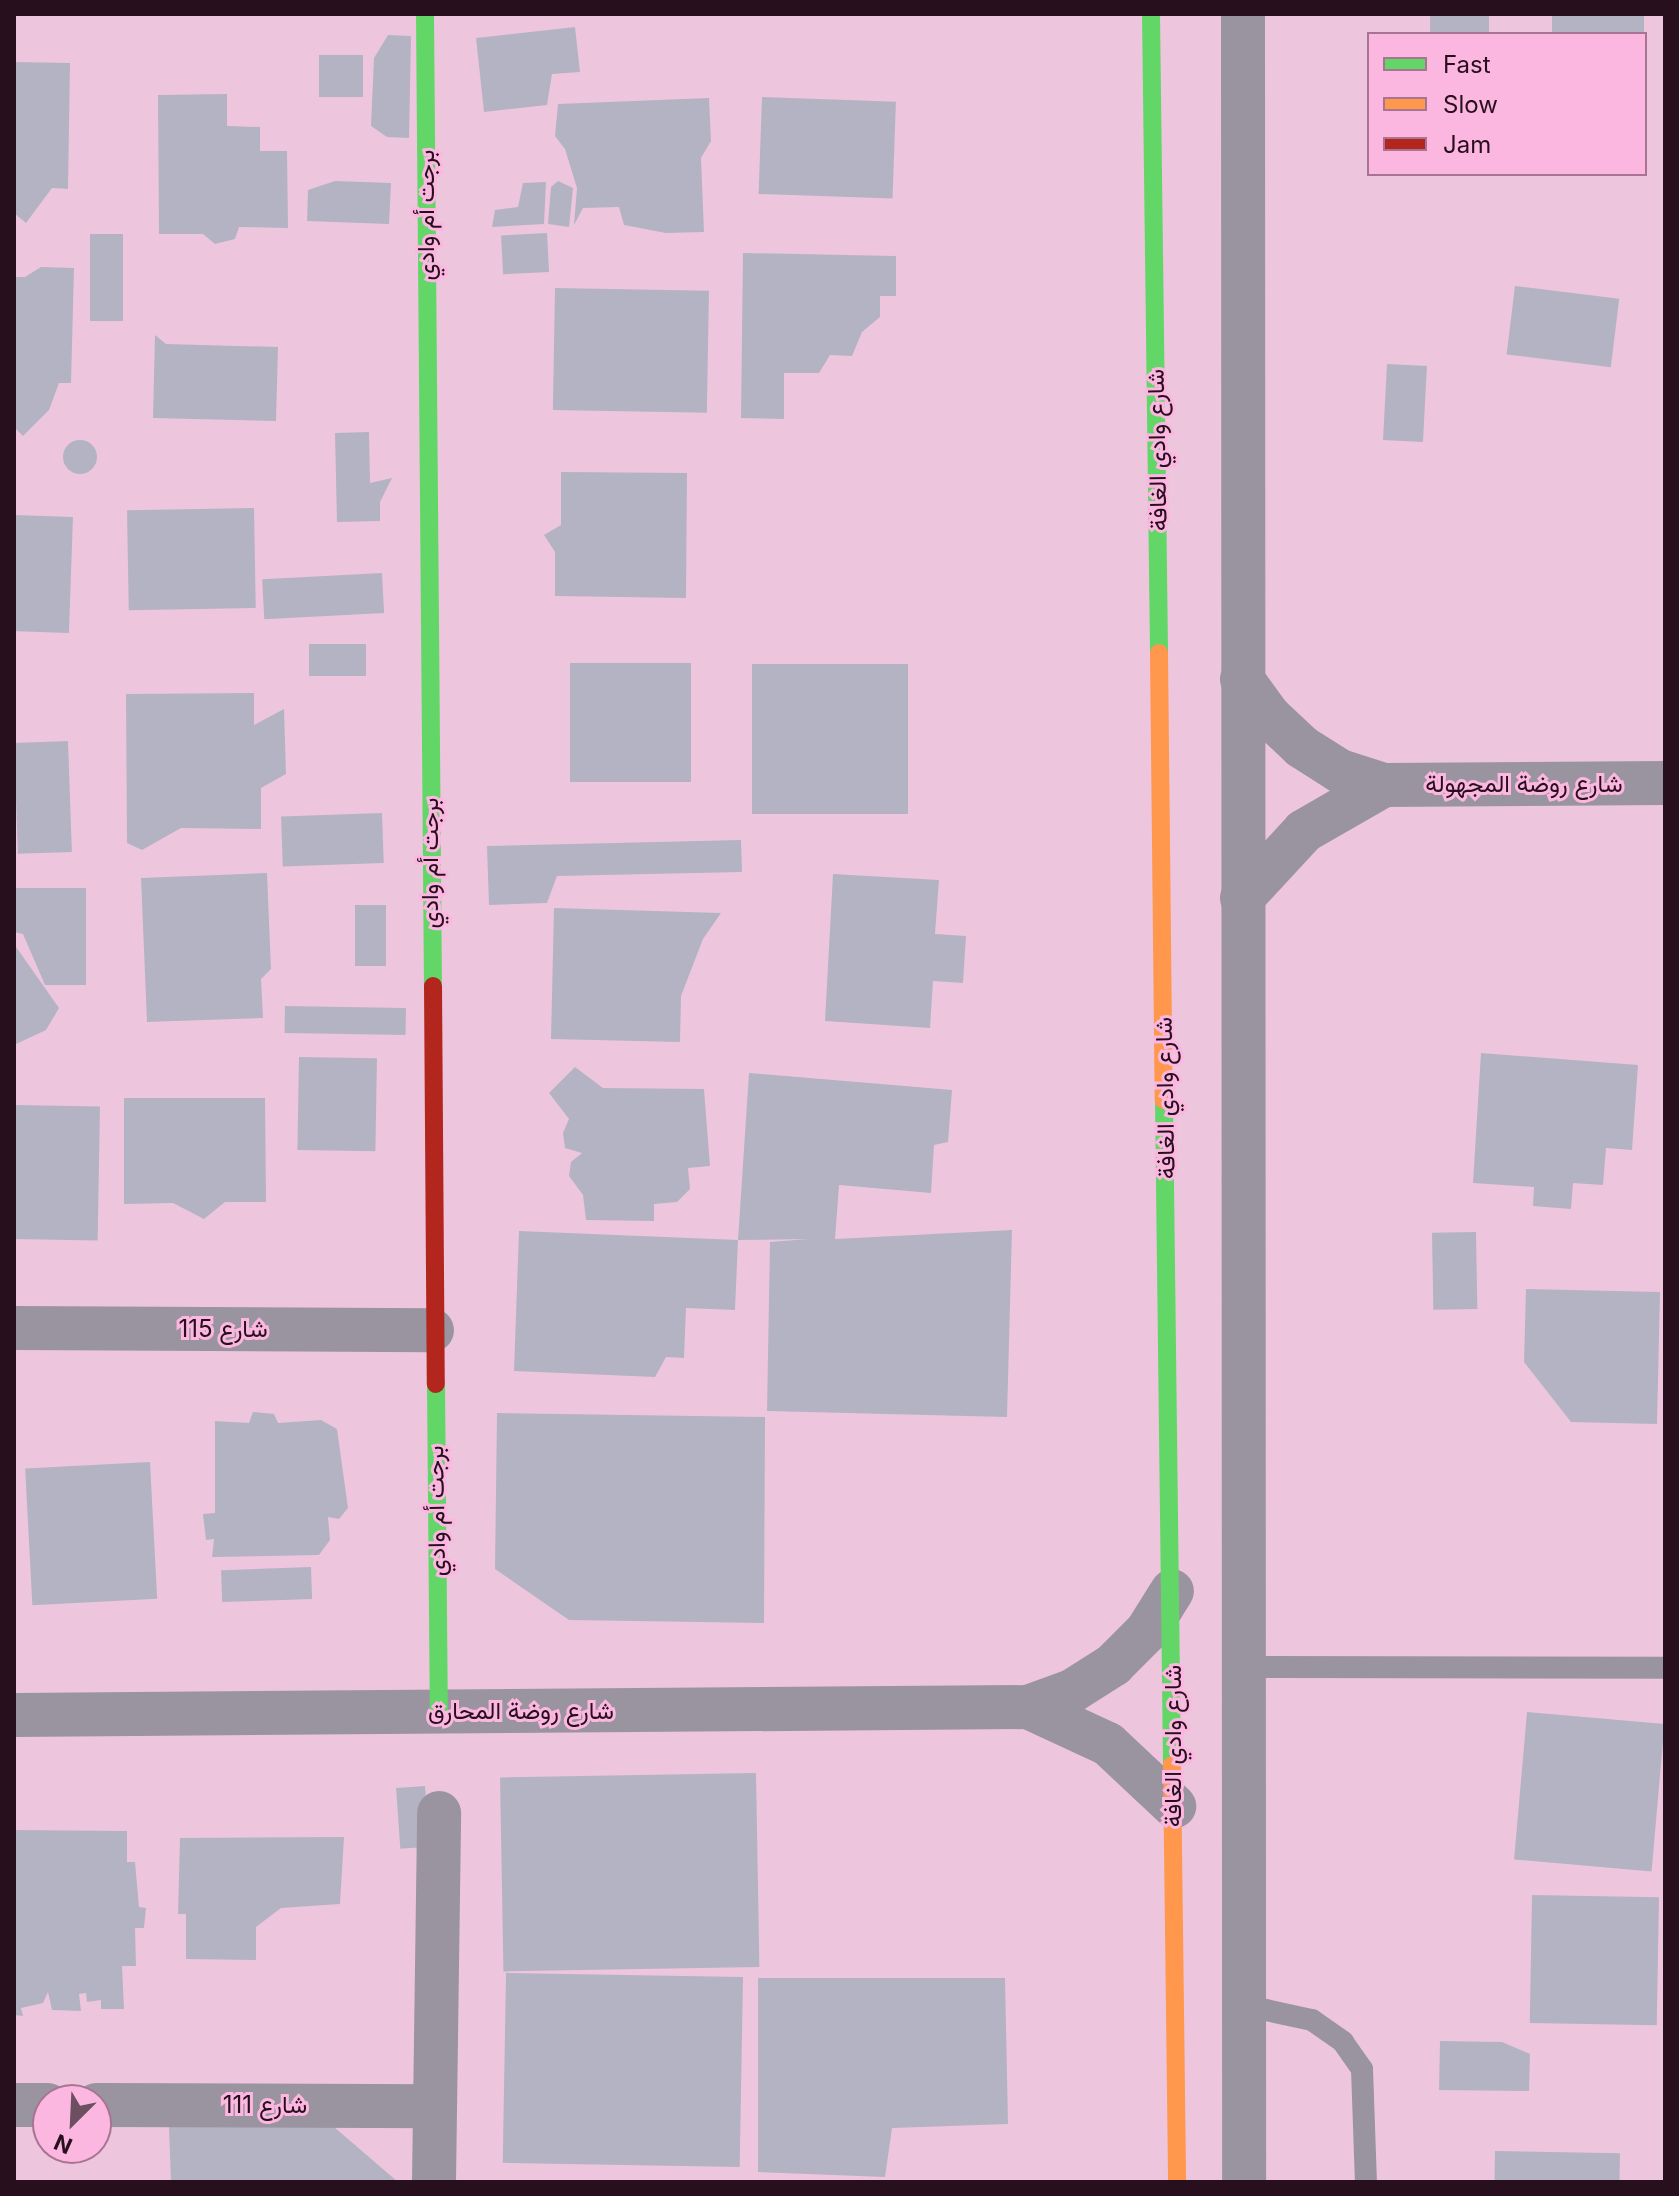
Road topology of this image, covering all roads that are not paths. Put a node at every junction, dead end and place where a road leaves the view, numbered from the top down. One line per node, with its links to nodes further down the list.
1 (425, 14): 9 (street, برجت أم وادي)
2 (1151, 14): 10 (street, شارع وادي الغافة)
3 (1243, 14): 4 (street)
4 (1242, 679): 6 (street, شارع روضة المجهولة); 7 (street)
5 (1665, 783): 6 (street, شارع روضة المجهولة)
6 (1384, 785): 7 (street, شارع روضة المجهولة)
7 (1242, 898): 11 (street)
8 (14, 1328): 9 (street, شارع 115)
9 (432, 1330): 14 (street, برجت أم وادي)
10 (1172, 1591): 13 (street, شارع روضة المحارق); 16 (street, شارع وادي الغافة)
11 (1241, 1667): 12 (lane); 18 (street)
12 (1665, 1668)
13 (1028, 1707): 14 (street, شارع روضة المحارق); 16 (street, شارع روضة المحارق)
14 (439, 1711): 15 (street, شارع روضة المحارق)
15 (14, 1715)
16 (1174, 1806): 22 (street, شارع وادي الغافة)
17 (439, 1813): 20 (street)
18 (1243, 2005): 23 (street); 24 (lane)
19 (112, 2105): 20 (street, شارع 111)
20 (433, 2106): 21 (street)
21 (434, 2182)
22 (1177, 2182)
23 (1244, 2182)
24 (1366, 2182)

